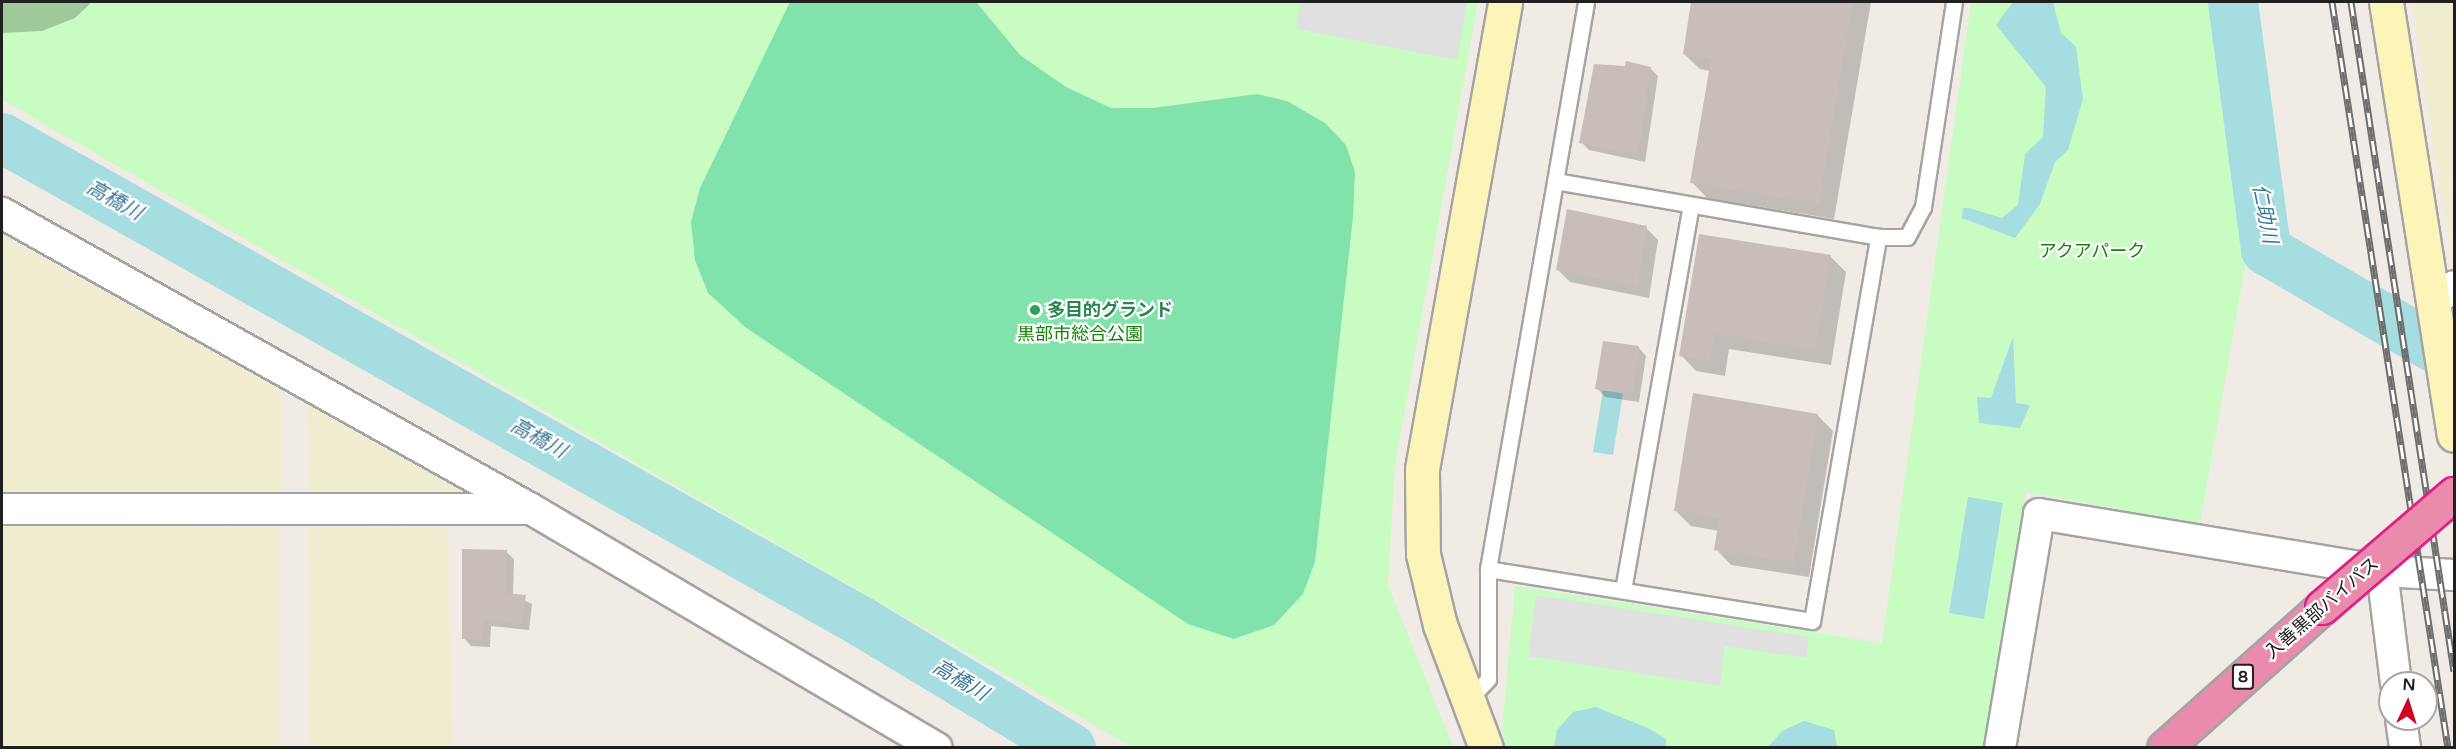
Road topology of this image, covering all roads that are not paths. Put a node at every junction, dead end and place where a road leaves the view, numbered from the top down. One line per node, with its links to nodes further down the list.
1 (1504, 2): 19 (street)
2 (1586, 2): 5 (lane)
3 (1954, 2): 8 (lane)
4 (2386, 2): 9 (street)
5 (1555, 181): 6 (lane); 14 (lane)
6 (1690, 205): 8 (lane); 17 (lane)
7 (2, 213): 13 (street)
8 (1878, 237): 17 (lane)
9 (2444, 294): 10 (street)
10 (2454, 435)
11 (2454, 494): 24 (highway, 入善黒部バイパス / 8, bridge)
12 (2, 509): 13 (street)
13 (531, 509): 21 (street)
14 (1488, 568): 17 (lane); 19 (lane)
15 (2382, 571): 16 (street); 18 (street); 23 (street)
16 (2454, 575)
17 (1623, 590)
18 (2394, 671)
19 (1468, 700): 22 (street)
20 (2403, 731): 25 (street)
21 (937, 747)
22 (1486, 747)
23 (2000, 747)
24 (2164, 747)
25 (2405, 747)

